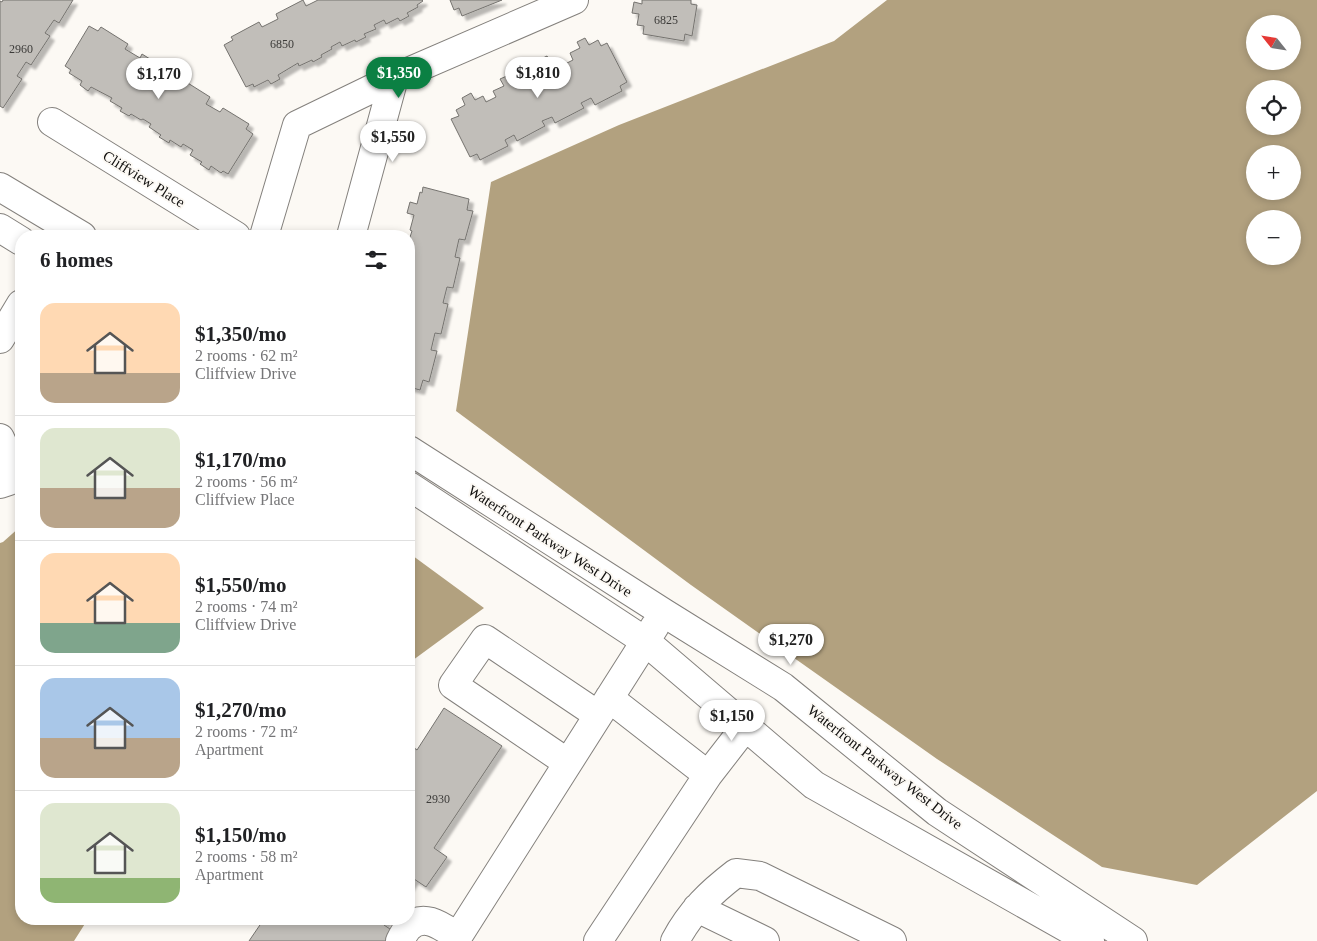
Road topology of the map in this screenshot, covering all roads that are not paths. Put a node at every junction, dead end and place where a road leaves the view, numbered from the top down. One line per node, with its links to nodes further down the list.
1 (574, 0): 2 (street)
2 (394, 78): 8 (street); 9 (street)
3 (52, 122): 7 (street, Cliffview Place)
4 (0, 187): 6 (street)
5 (0, 228): 10 (street)
6 (66, 230)
7 (226, 230)
8 (266, 230)
9 (353, 230)
10 (15, 237)
11 (15, 314): 12 (street)
12 (0, 339)
13 (0, 438): 15 (street)
14 (415, 454): 17 (street, Waterfront Parkway West Drive)
15 (0, 484)
16 (415, 490): 18 (street, Waterfront Parkway West Drive)
17 (664, 613): 18 (street); 33 (street, Waterfront Parkway West Drive)
18 (645, 641): 19 (street); 20 (street, Waterfront Parkway West Drive)
19 (603, 706): 21 (street); 21 (street); 22 (street)
20 (746, 726): 22 (street); 32 (street, Waterfront Parkway West Drive)
21 (568, 763): 26 (street)
22 (708, 775): 28 (street)
23 (697, 908): 29 (street); 30 (street); 31 (street)
24 (415, 924): 26 (street)
25 (412, 925): 27 (street)
26 (456, 939)
27 (400, 941)
28 (598, 941)
29 (675, 941)
30 (765, 941)
31 (892, 941)
32 (1090, 941)
33 (1133, 941)

